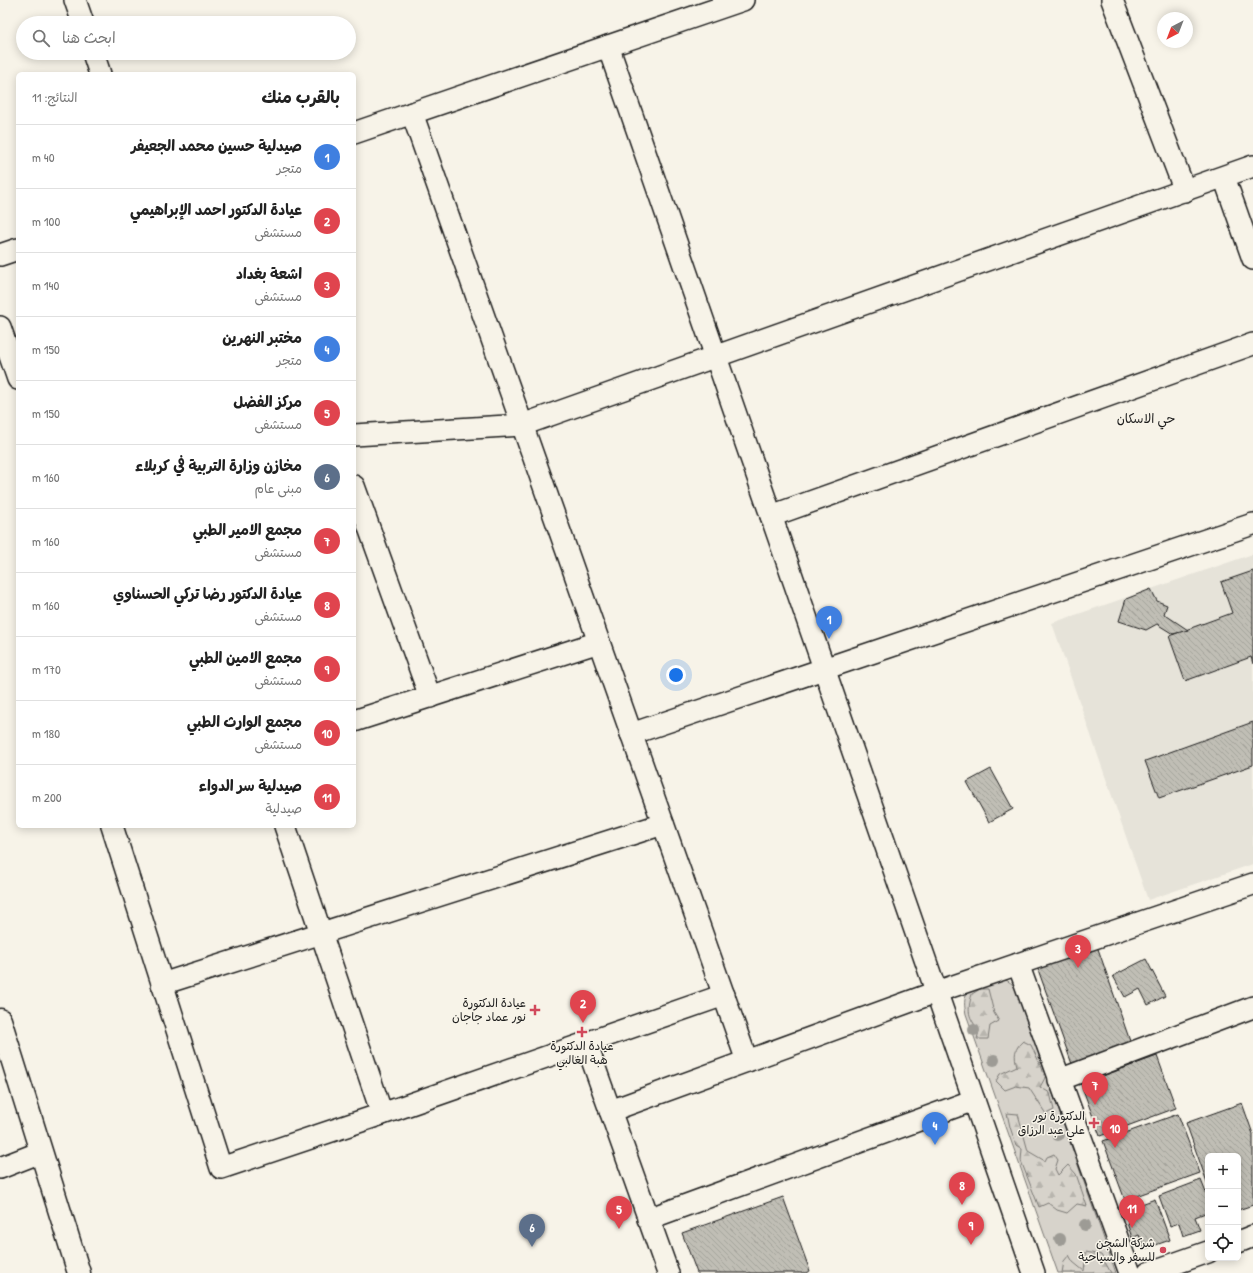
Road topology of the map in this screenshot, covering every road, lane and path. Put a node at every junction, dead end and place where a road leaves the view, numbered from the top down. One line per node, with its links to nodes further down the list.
1 (75, 0): 4 (street)
2 (743, 0): 5 (street)
3 (1112, 0): 12 (street)
4 (81, 16)
5 (608, 46): 8 (street); 18 (street)
6 (95, 60): 7 (street)
7 (99, 72)
8 (412, 114): 9 (street); 20 (street)
9 (356, 132)
10 (1253, 166): 11 (street)
11 (1224, 176): 12 (street); 15 (street)
12 (1185, 191): 18 (street)
13 (16, 249): 14 (street)
14 (0, 255)
15 (1253, 259)
16 (0, 326): 19 (street)
17 (1253, 344): 23 (street)
18 (716, 357): 20 (street); 23 (street)
19 (16, 373)
20 (522, 426): 21 (street); 25 (street)
21 (356, 435)
22 (356, 492): 27 (street)
23 (771, 516): 26 (street)
24 (1253, 524): 26 (street)
25 (599, 642): 27 (street); 29 (street)
26 (824, 669): 29 (street); 37 (street)
27 (430, 697): 28 (street)
28 (356, 720)
29 (631, 734): 30 (street)
30 (663, 824): 34 (street); 38 (street)
31 (113, 828): 36 (street)
32 (286, 828): 34 (street)
33 (1253, 884): 35 (street)
34 (321, 933): 36 (street); 46 (street)
35 (1018, 964): 37 (street); 43 (street)
36 (162, 984): 46 (street)
37 (936, 992): 42 (street); 44 (street)
38 (724, 995): 41 (street); 42 (street)
39 (1253, 1007): 43 (street)
40 (0, 1020): 47 (street)
41 (586, 1043): 45 (street); 46 (street)
42 (747, 1061): 45 (street)
43 (1059, 1080): 56 (street)
44 (974, 1100): 49 (street); 55 (street)
45 (610, 1111): 49 (street)
46 (382, 1114)
47 (41, 1152): 48 (street); 53 (street)
48 (0, 1168)
49 (648, 1219): 54 (street)
50 (1253, 1236): 51 (street)
51 (1241, 1241)
52 (1205, 1253): 57 (street)
53 (79, 1273)
54 (668, 1273)
55 (1034, 1273)
56 (1130, 1273)
57 (1148, 1273)

